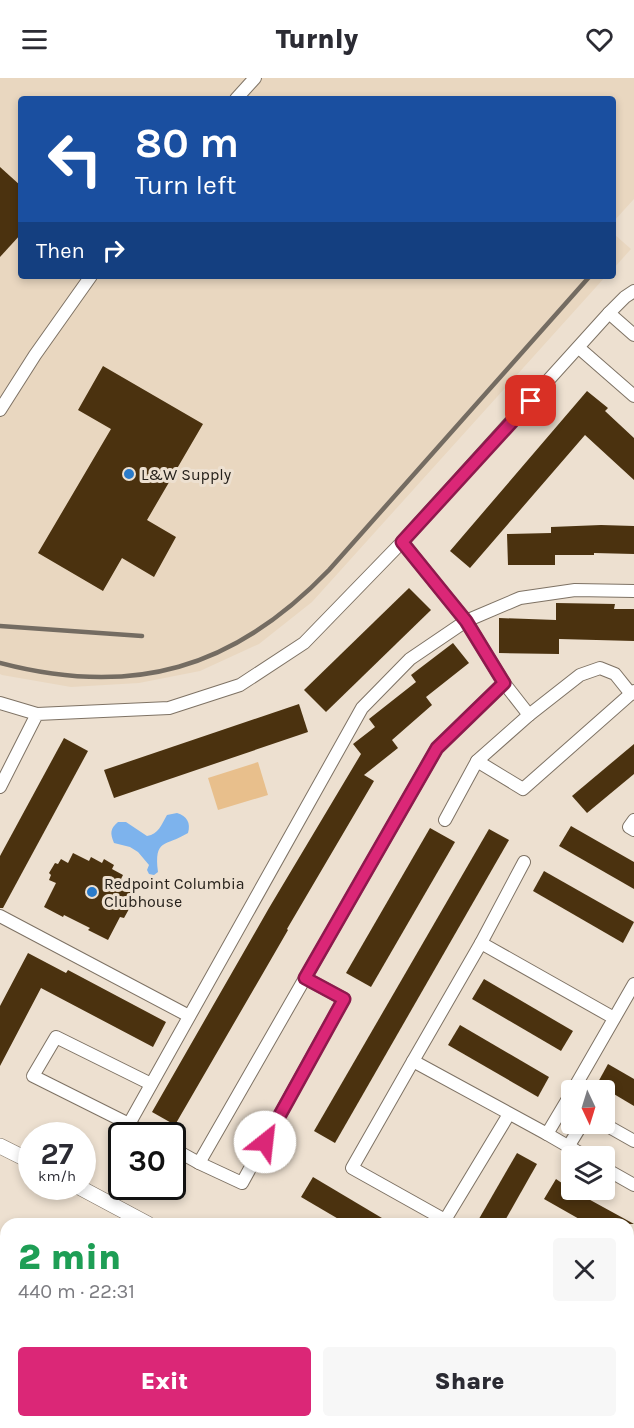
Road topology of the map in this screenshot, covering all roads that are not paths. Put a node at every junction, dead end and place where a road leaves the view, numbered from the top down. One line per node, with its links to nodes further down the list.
1 (255, 78): 2 (street)
2 (239, 96)
3 (89, 279): 9 (street)
4 (634, 291): 5 (street)
5 (609, 314): 6 (street); 7 (street)
6 (634, 335)
7 (579, 348): 8 (street); 10 (street)
8 (634, 396)
9 (0, 410)
10 (402, 542): 12 (street); 16 (street)
11 (634, 591): 12 (street)
12 (466, 621): 13 (street); 28 (street)
13 (504, 683): 17 (street); 26 (street)
14 (633, 692): 17 (street); 18 (street)
15 (0, 703): 16 (street)
16 (37, 714): 19 (street)
17 (529, 715): 18 (street)
18 (477, 762): 20 (street)
19 (0, 787)
20 (445, 820)
21 (634, 820): 22 (street)
22 (634, 830)
23 (524, 862): 25 (street)
24 (0, 916): 28 (street)
25 (481, 943): 29 (street); 30 (street)
26 (305, 978): 44 (street); 44 (street)
27 (634, 984): 29 (street)
28 (189, 1016): 32 (street)
29 (614, 1018): 31 (street)
30 (413, 1062): 34 (street); 49 (street)
31 (578, 1080)
32 (151, 1084): 35 (street); 36 (street)
33 (561, 1110): 38 (street)
34 (509, 1114): 38 (street); 50 (street)
35 (125, 1122)
36 (130, 1122)
37 (615, 1130): 39 (street)
38 (547, 1134): 41 (street)
39 (634, 1141)
40 (0, 1146): 42 (street)
41 (566, 1146)
42 (18, 1155)
43 (186, 1156): 44 (street)
44 (199, 1163)
45 (615, 1174): 46 (street)
46 (634, 1185)
47 (96, 1196): 48 (street)
48 (137, 1218)
49 (441, 1218)
50 (446, 1218)

